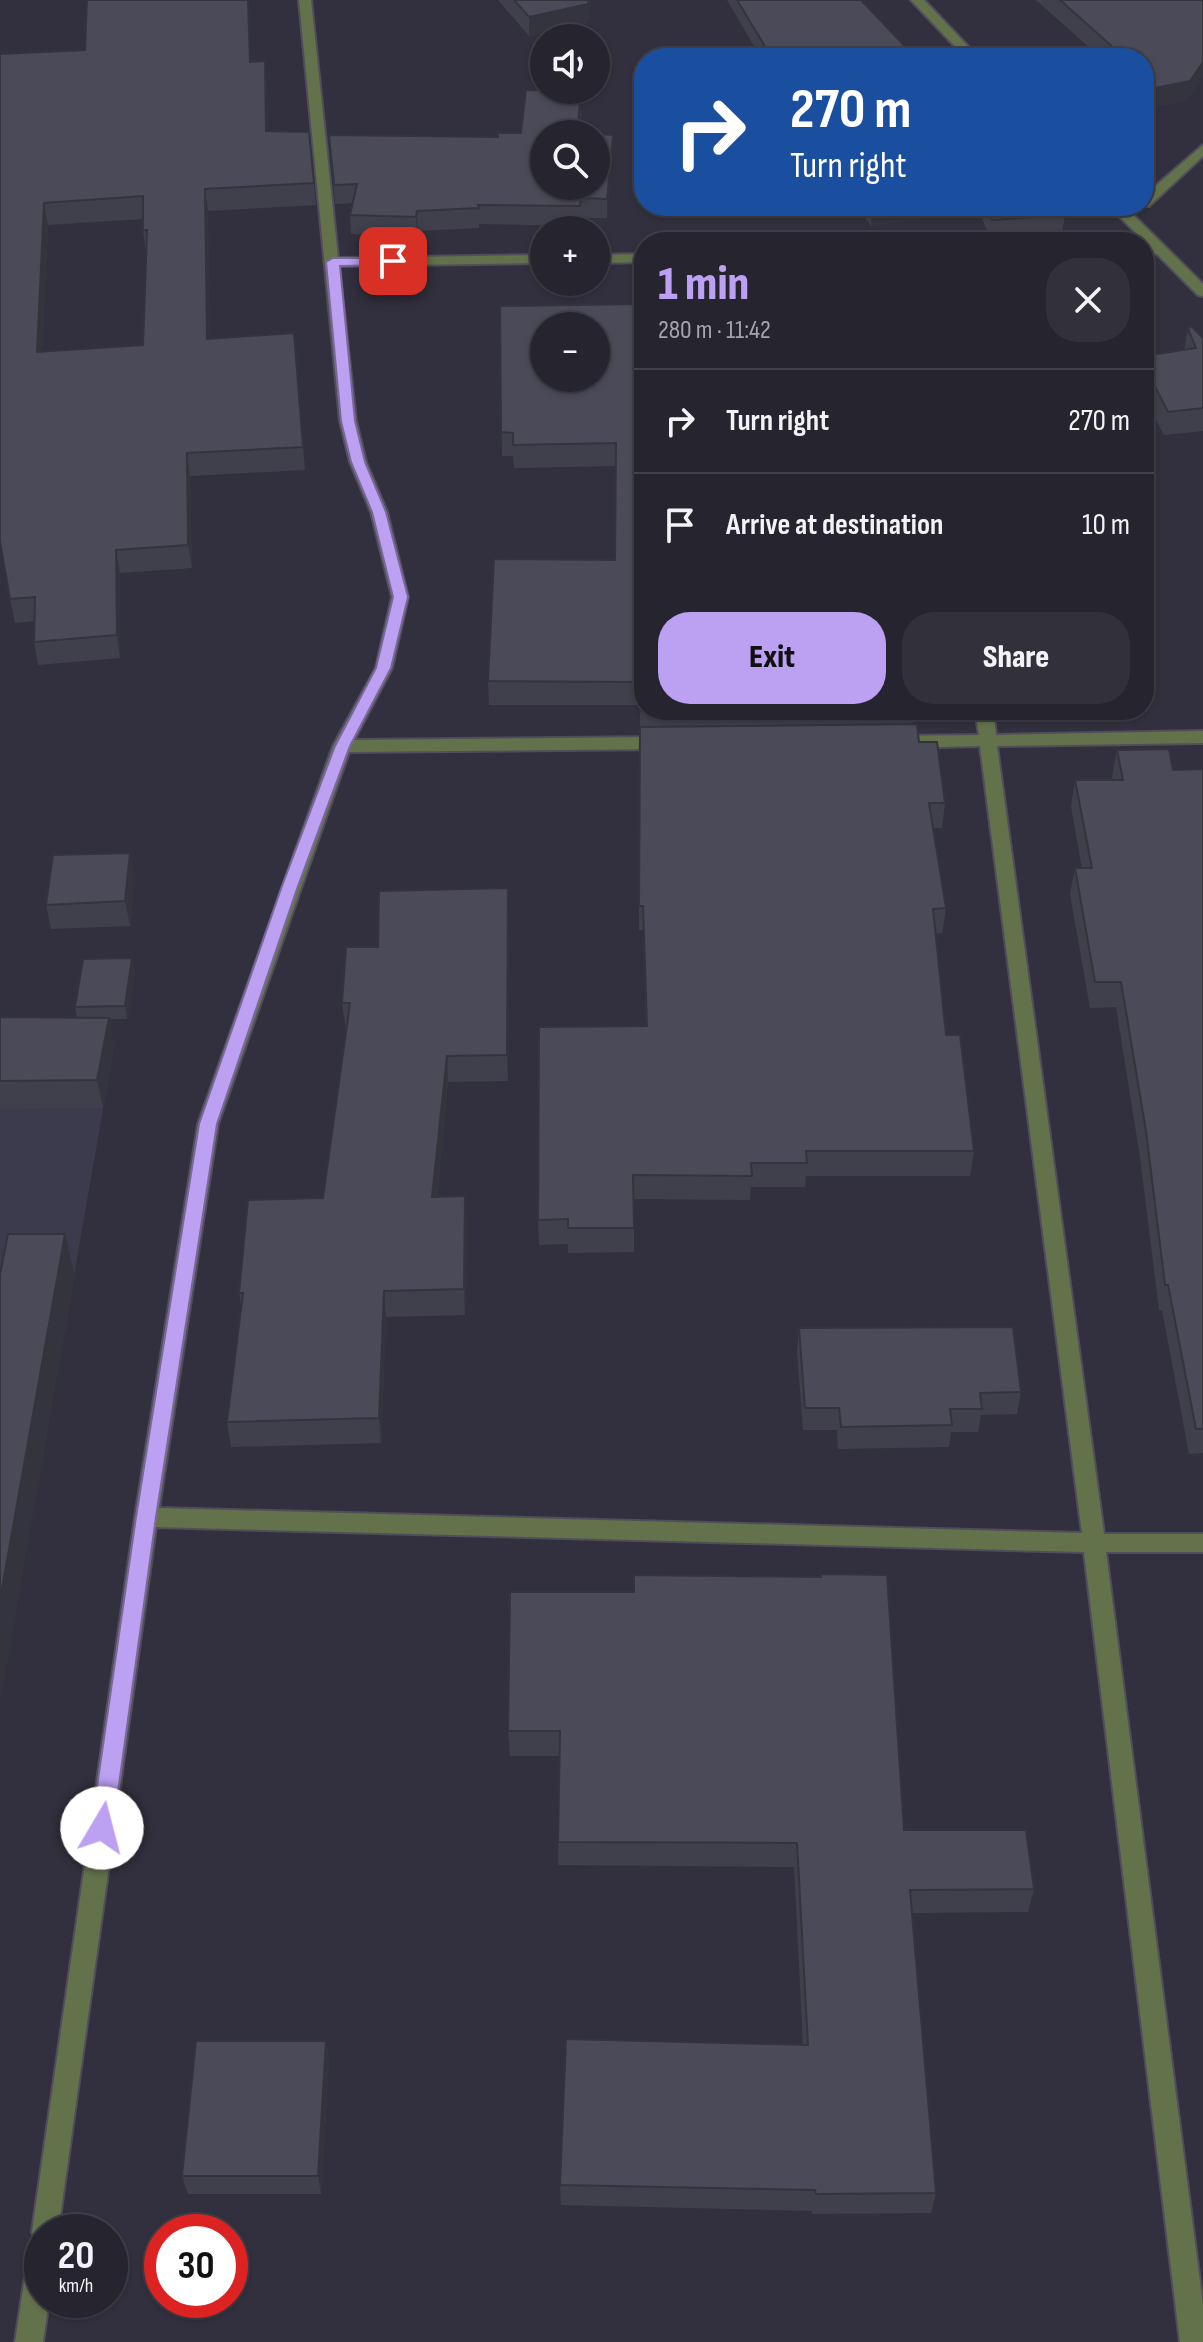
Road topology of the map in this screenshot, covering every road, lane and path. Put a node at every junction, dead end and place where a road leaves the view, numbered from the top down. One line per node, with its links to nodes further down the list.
1 (305, 0): 14 (street)
2 (917, 0): 3 (street)
3 (963, 48)
4 (1203, 149): 5 (street)
5 (1154, 194)
6 (1128, 218): 7 (street)
7 (1142, 232)
8 (1154, 243): 10 (street)
9 (1154, 250): 10 (street)
10 (1161, 250): 15 (street)
11 (634, 258): 13 (street)
12 (530, 259): 14 (street)
13 (610, 259)
14 (333, 262): 21 (street)
15 (1203, 292)
16 (985, 720): 18 (street)
17 (1203, 737): 18 (street)
18 (988, 741): 19 (street); 23 (street)
19 (878, 742)
20 (689, 743): 21 (street)
21 (342, 746): 22 (street)
22 (146, 1517): 23 (street); 25 (street)
23 (1094, 1543): 24 (street); 28 (street)
24 (1203, 1543)
25 (48, 2214)
26 (32, 2318): 27 (street)
27 (29, 2342)
28 (1194, 2342)

